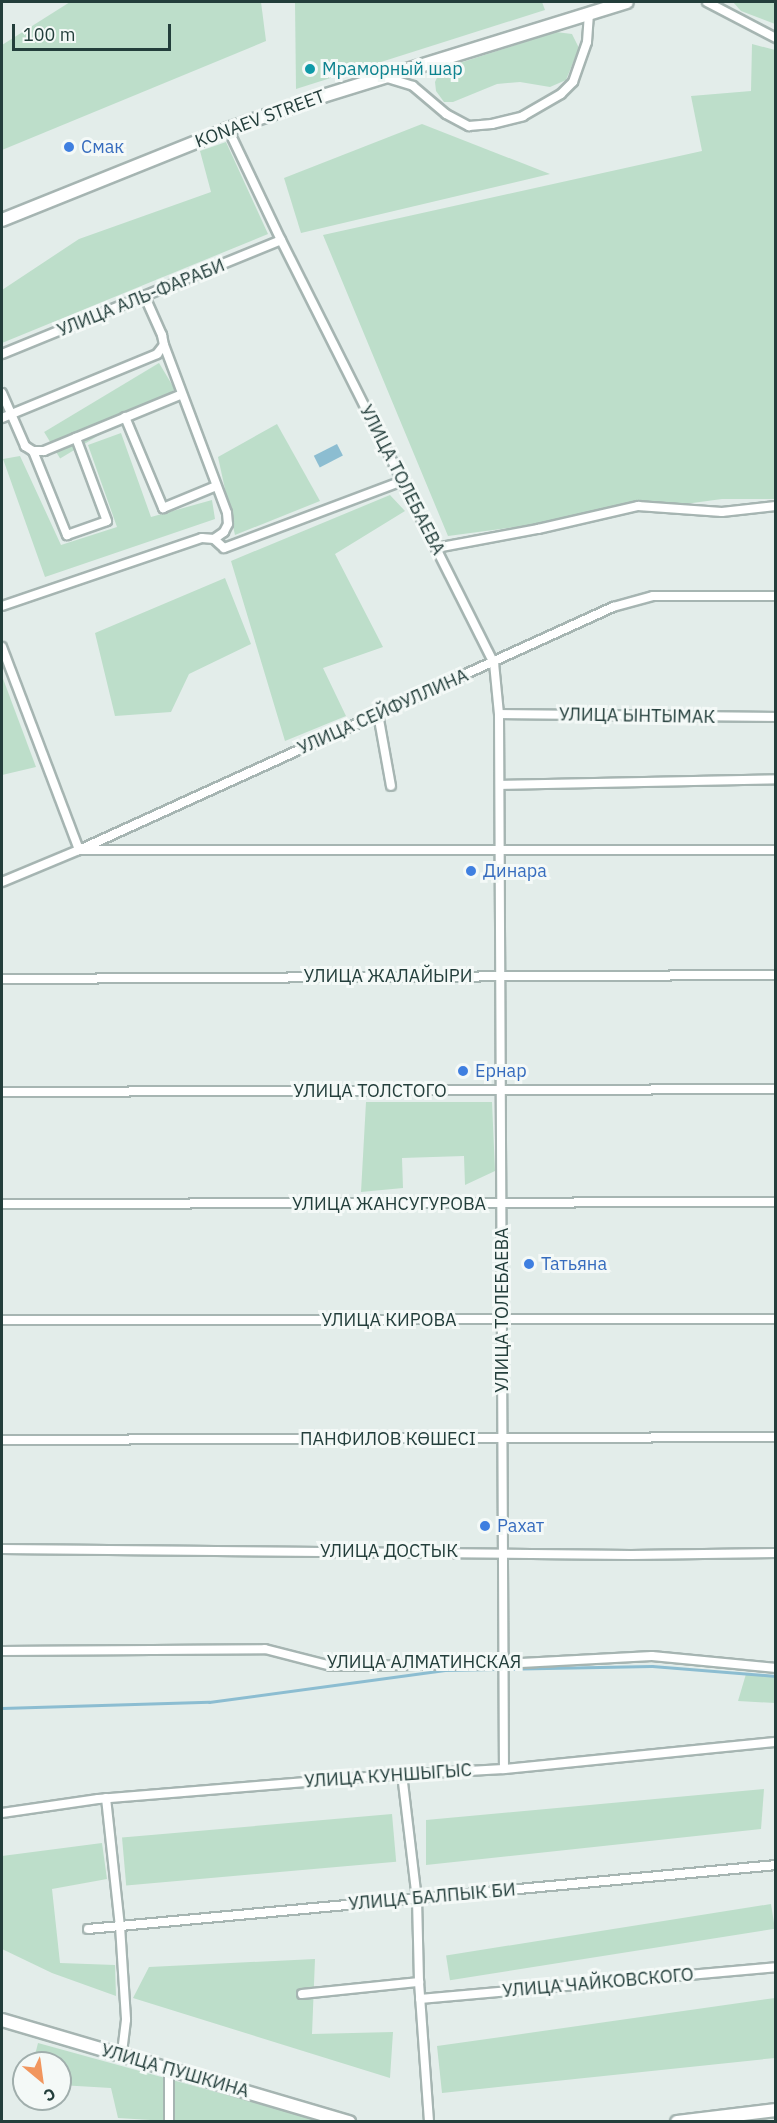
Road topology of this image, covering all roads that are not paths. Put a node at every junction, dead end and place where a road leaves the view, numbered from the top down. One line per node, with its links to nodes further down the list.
1 (627, 2): 3 (main road, KONAEV STREET)
2 (707, 2): 4 (street)
3 (589, 13): 5 (main road, KONAEV STREET); 5 (street)
4 (776, 38)
5 (383, 77): 6 (main road, KONAEV STREET)
6 (228, 129): 7 (main road, KONAEV STREET); 8 (street, УЛИЦА ТОЛЕБАЕВА)
7 (2, 220)
8 (281, 240): 9 (street, УЛИЦА АЛЬ-ФАРАБИ); 19 (street, УЛИЦА ТОЛЕБАЕВА)
9 (145, 297): 10 (street); 11 (street, УЛИЦА АЛЬ-ФАРАБИ)
10 (164, 345): 13 (street); 14 (street)
11 (2, 354)
12 (2, 393): 14 (street)
13 (182, 394): 15 (street); 20 (street)
14 (11, 415): 16 (street); 18 (street)
15 (125, 417): 17 (street); 20 (street)
16 (2, 418)
17 (76, 438): 18 (street); 18 (street)
18 (33, 450)
19 (402, 481): 22 (street); 23 (street, УЛИЦА ТОЛЕБАЕВА)
20 (216, 486): 22 (street)
21 (776, 506): 23 (street)
22 (214, 539): 25 (street)
23 (436, 548): 27 (street, УЛИЦА ТОЛЕБАЕВА)
24 (776, 596): 27 (street, УЛИЦА СЕЙФУЛЛИНА)
25 (2, 604)
26 (2, 647): 34 (street)
27 (494, 663): 28 (street, УЛИЦА СЕЙФУЛЛИНА); 29 (street, УЛИЦА ТОЛЕБАЕВА)
28 (378, 714): 33 (street); 34 (street, УЛИЦА СЕЙФУЛЛИНА)
29 (499, 714): 30 (street, УЛИЦА ЫНТЫМАК); 32 (street, УЛИЦА ТОЛЕБАЕВА)
30 (776, 717)
31 (776, 779): 32 (street)
32 (500, 785): 35 (street, УЛИЦА ТОЛЕБАЕВА)
33 (391, 786)
34 (78, 850): 35 (street); 37 (street, УЛИЦА СЕЙФУЛЛИНА)
35 (500, 850): 36 (street); 38 (street, УЛИЦА ТОЛЕБАЕВА)
36 (776, 850)
37 (2, 882)
38 (500, 975): 39 (street, УЛИЦА ЖАЛАЙЫРИ); 40 (street, УЛИЦА ЖАЛАЙЫРИ); 42 (street, УЛИЦА ТОЛЕБАЕВА)
39 (776, 975)
40 (2, 978)
41 (776, 1089): 42 (street, УЛИЦА ТОЛСТОГО)
42 (501, 1090): 43 (street, УЛИЦА ТОЛСТОГО); 46 (street, УЛИЦА ТОЛЕБАЕВА)
43 (2, 1092)
44 (776, 1202): 46 (street, УЛИЦА ЖАНСУГУРОВА)
45 (2, 1204): 46 (street, УЛИЦА ЖАНСУГУРОВА)
46 (501, 1204): 49 (street, УЛИЦА ТОЛЕБАЕВА)
47 (776, 1319): 49 (street, УЛИЦА КИРОВА)
48 (2, 1320): 49 (street, УЛИЦА КИРОВА)
49 (502, 1320): 51 (street, УЛИЦА ТОЛЕБАЕВА)
50 (776, 1437): 51 (street, ПАНФИЛОВ КӨШЕСІ)
51 (502, 1438): 52 (street, ПАНФИЛОВ КӨШЕСІ); 54 (street, УЛИЦА ТОЛЕБАЕВА)
52 (2, 1440)
53 (2, 1549): 54 (street, УЛИЦА ДОСТЫК)
54 (504, 1552): 55 (street, УЛИЦА ДОСТЫК); 57 (street, УЛИЦА ТОЛЕБАЕВА)
55 (776, 1553)
56 (2, 1651): 57 (street, УЛИЦА АЛМАТИНСКАЯ)
57 (503, 1664): 58 (street, УЛИЦА АЛМАТИНСКАЯ); 60 (street, УЛИЦА ТОЛЕБАЕВА)
58 (776, 1668)
59 (776, 1742): 60 (street, УЛИЦА КУНШЫГЫС)
60 (504, 1769): 61 (street, УЛИЦА КУНШЫГЫС)
61 (402, 1774): 62 (street, УЛИЦА КУНШЫГЫС); 65 (street)
62 (106, 1798): 63 (street, УЛИЦА КУНШЫГЫС); 66 (street)
63 (2, 1814)
64 (776, 1865): 65 (street, УЛИЦА БАЛПЫК БИ)
65 (417, 1899): 66 (street, УЛИЦА БАЛПЫК БИ); 69 (street)
66 (120, 1926): 67 (street, УЛИЦА БАЛПЫК БИ); 73 (street)
67 (88, 1929)
68 (776, 1967): 71 (street, УЛИЦА ЧАЙКОВСКОГО)
69 (419, 1982): 70 (street); 71 (street)
70 (302, 1994)
71 (420, 2000): 78 (street)
72 (2, 2020): 73 (main road, УЛИЦА ПУШКИНА)
73 (122, 2055): 74 (main road, УЛИЦА ПУШКИНА)
74 (169, 2069): 76 (street); 77 (main road, УЛИЦА ПУШКИНА)
75 (776, 2110): 79 (main road)
76 (169, 2121)
77 (349, 2121)
78 (429, 2121)
79 (677, 2121)

